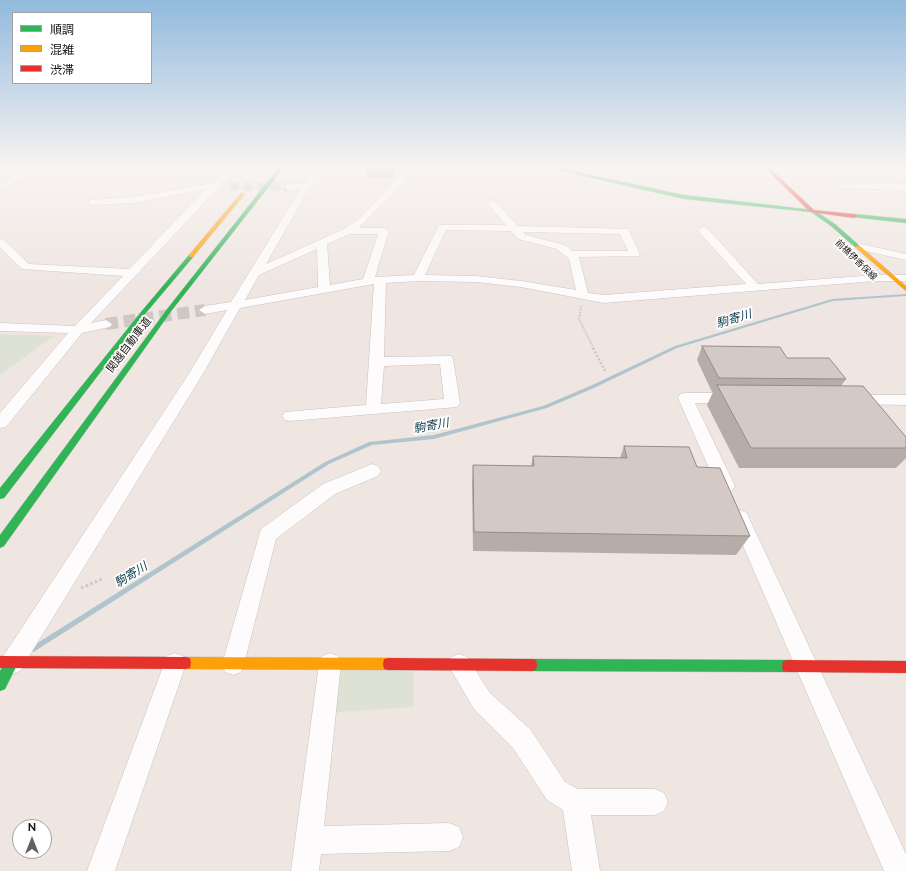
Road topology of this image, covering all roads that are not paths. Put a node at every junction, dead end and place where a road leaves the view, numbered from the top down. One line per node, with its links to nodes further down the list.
1 (194, 207): 22 (street)
2 (232, 207): 45 (main road, 関越自動車道)
3 (251, 207): 46 (main road, 関越自動車道)
4 (294, 207): 21 (street)
5 (376, 207): 13 (street)
6 (495, 207): 11 (street)
7 (772, 207): 9 (main road, 前橋伊香保線)
8 (807, 207): 9 (main road)
9 (812, 211): 10 (main road); 15 (main road, 前橋伊香保線); 17 (main road, 前橋伊香保線)
10 (906, 221)
11 (514, 228): 18 (street); 18 (street); 23 (street)
12 (703, 230): 28 (street)
13 (348, 231): 16 (street); 26 (street)
14 (0, 242): 22 (street)
15 (839, 243)
16 (322, 244): 21 (street); 30 (street)
17 (856, 246): 19 (street); 27 (main road, 前橋伊香保線)
18 (568, 254): 31 (street)
19 (906, 257)
20 (864, 268): 24 (main road, 前橋伊香保線)
21 (256, 272): 32 (street)
22 (133, 273): 36 (street)
23 (418, 278): 26 (street); 31 (street)
24 (875, 278): 27 (street); 28 (street)
25 (906, 278): 27 (street)
26 (374, 281): 30 (street); 37 (street)
27 (888, 282): 29 (main road, 前橋伊香保線)
28 (755, 286): 31 (street)
29 (906, 289)
30 (324, 290): 32 (street)
31 (583, 296)
32 (235, 306): 33 (street); 47 (street)
33 (205, 310)
34 (106, 324): 36 (street)
35 (0, 327): 36 (street)
36 (78, 330): 43 (street)
37 (377, 362): 41 (street); 41 (street)
38 (748, 398): 52 (street)
39 (835, 400): 40 (street)
40 (906, 400)
41 (373, 410): 42 (street)
42 (290, 416)
43 (0, 423)
44 (372, 471): 49 (street)
45 (0, 495)
46 (0, 543)
47 (6, 662): 48 (main road); 54 (main road)
48 (175, 664): 49 (main road); 59 (street)
49 (233, 664): 50 (main road)
50 (330, 664): 51 (main road); 58 (street)
51 (459, 665): 52 (main road); 55 (street)
52 (808, 666): 53 (main road); 62 (street)
53 (906, 667)
54 (0, 684)
55 (575, 802): 56 (street); 61 (street)
56 (655, 802)
57 (449, 837): 58 (street)
58 (309, 840): 60 (street)
59 (101, 871)
60 (305, 871)
61 (586, 871)
62 (899, 871)

